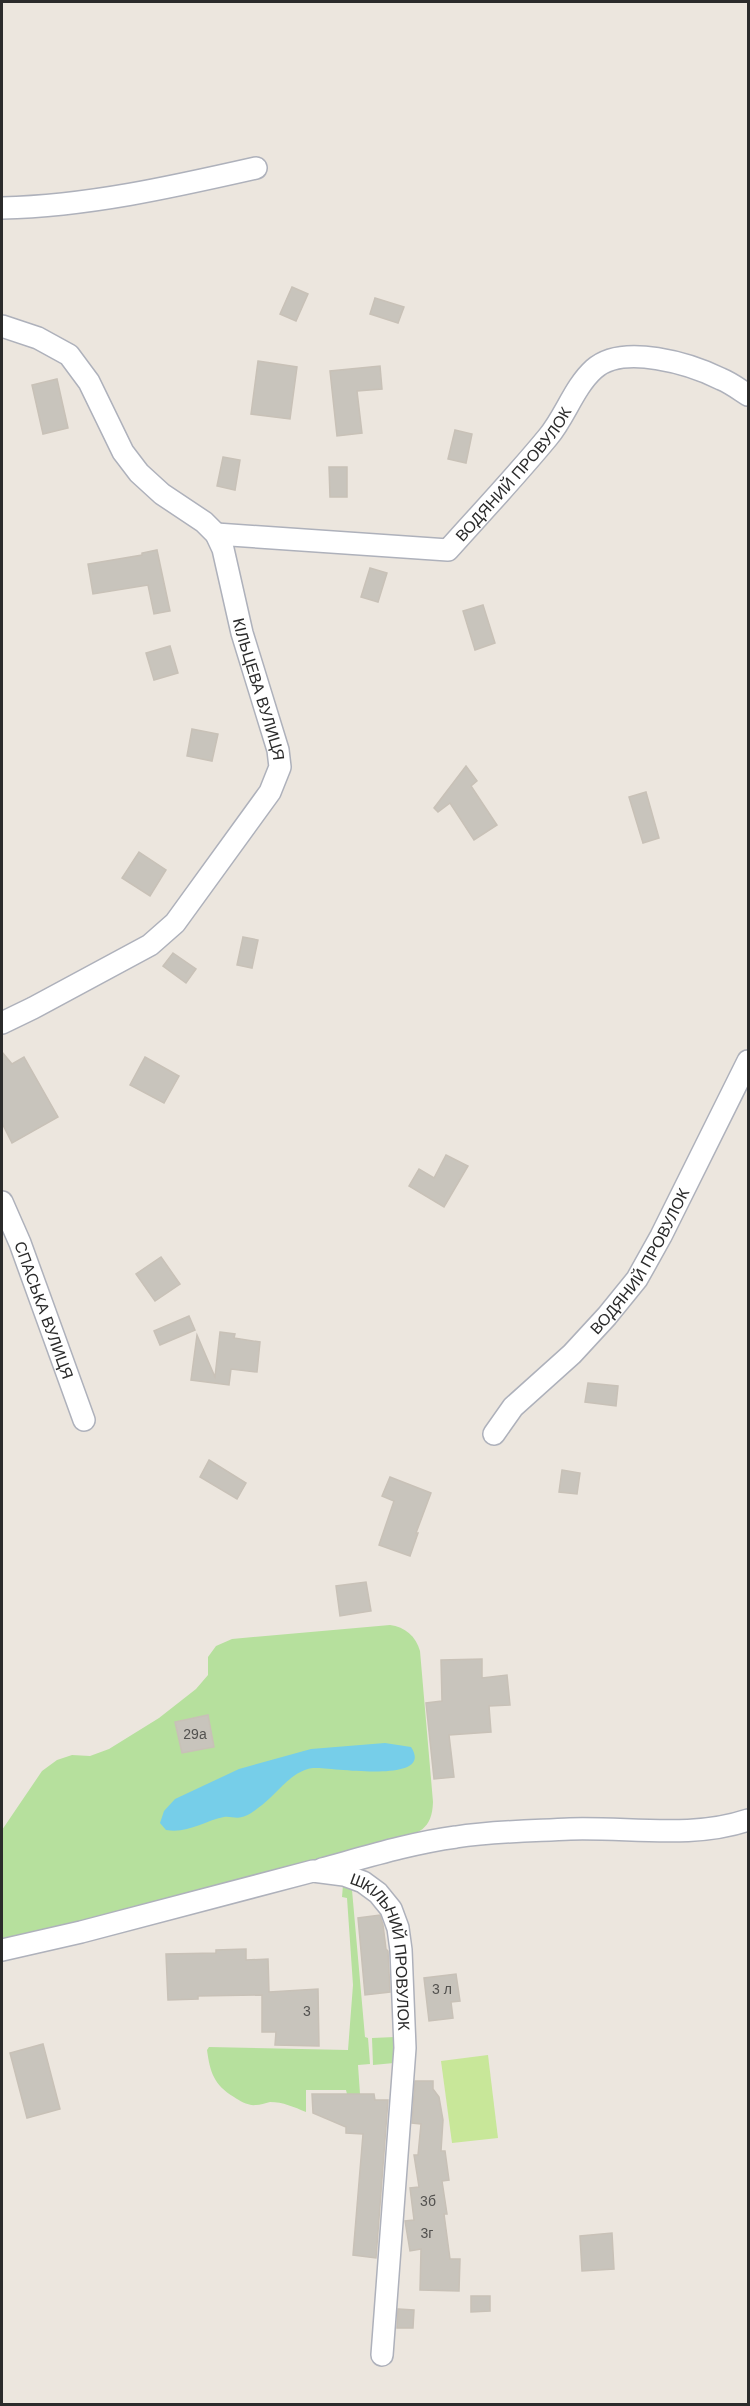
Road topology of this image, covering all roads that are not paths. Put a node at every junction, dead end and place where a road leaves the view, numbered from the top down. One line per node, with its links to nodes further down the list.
1 (256, 168): 2 (street)
2 (2, 208)
3 (2, 326): 5 (street)
4 (748, 395): 5 (street, ВОДЯНИЙ ПРОВУЛОК)
5 (216, 534): 6 (street, КІЛЬЦЕВА ВУЛИЦЯ)
6 (2, 1023)
7 (748, 1061): 10 (street, ВОДЯНИЙ ПРОВУЛОК)
8 (2, 1202): 9 (street, СПАСЬКА ВУЛИЦЯ)
9 (84, 1420)
10 (494, 1434)
11 (748, 1820): 12 (street)
12 (313, 1871): 13 (street, ШКІЛЬНИЙ ПРОВУЛОК); 14 (street, ШКІЛЬНИЙ ПРОВУЛОК)
13 (2, 1950)
14 (382, 2355)

